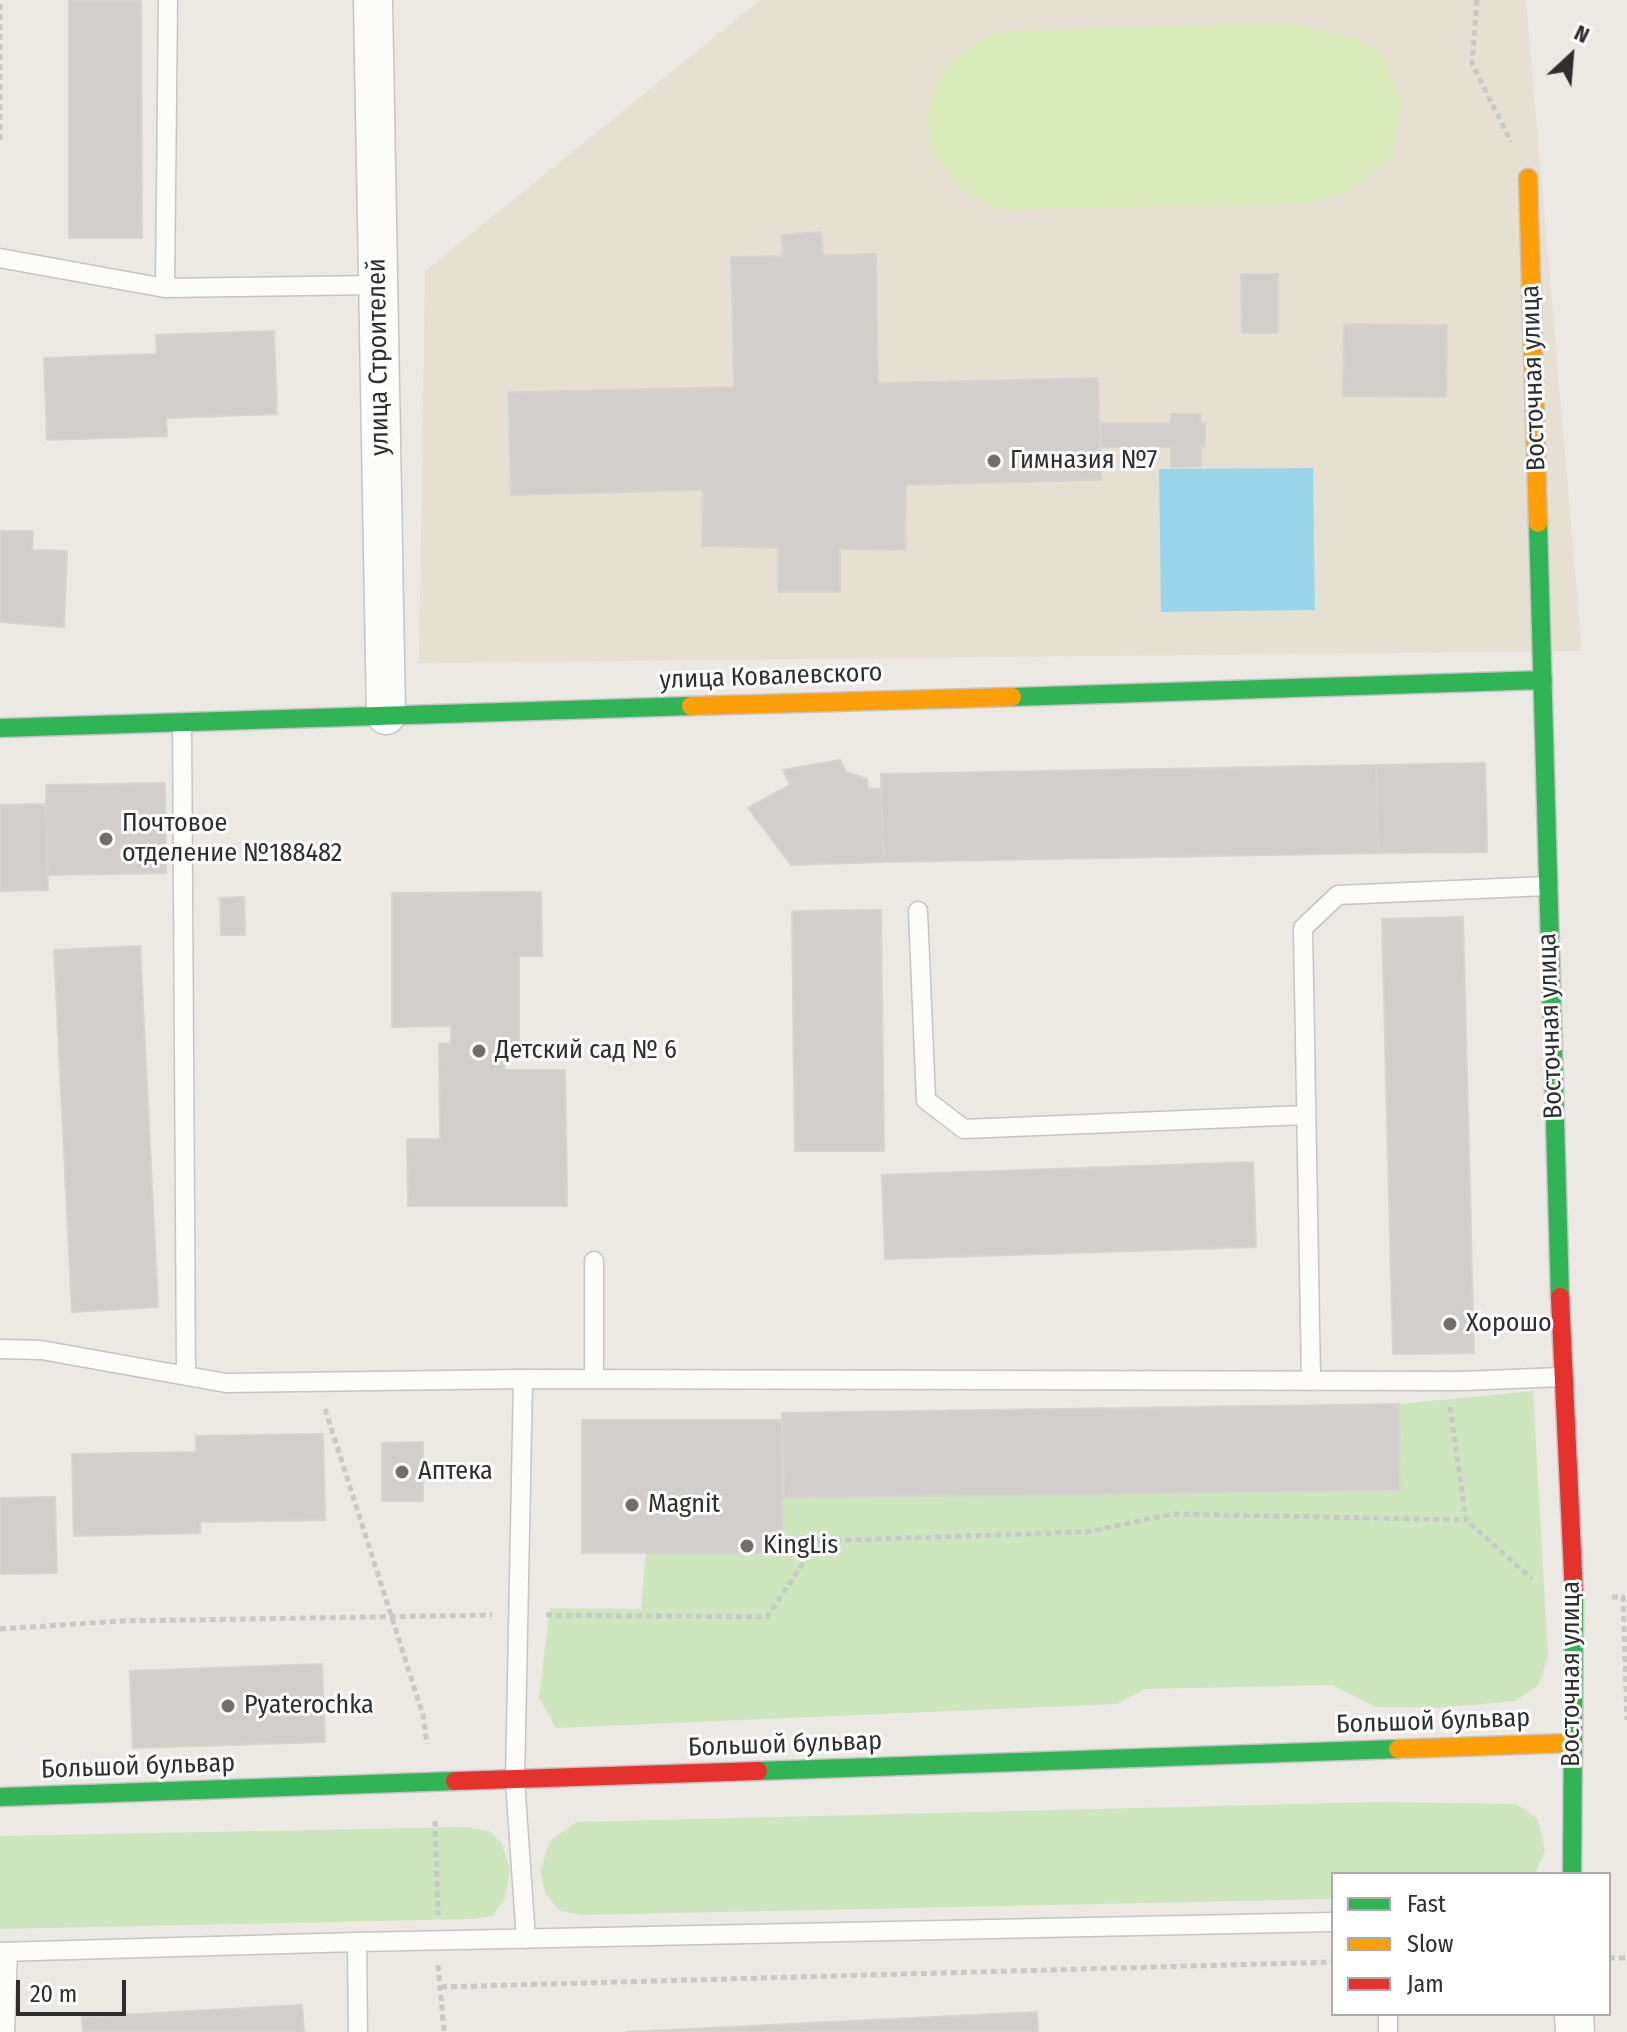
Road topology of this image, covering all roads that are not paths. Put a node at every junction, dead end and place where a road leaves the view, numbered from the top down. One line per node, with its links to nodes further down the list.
1 (168, 0): 6 (lane)
2 (373, 0): 5 (street, улица Строителей)
3 (1528, 178): 7 (street, Восточная улица)
4 (0, 258): 6 (lane)
5 (378, 285): 6 (lane); 8 (street, улица Строителей)
6 (165, 288)
7 (1543, 680): 8 (street, улица Ковалевского); 11 (street, Восточная улица)
8 (386, 715): 9 (street, улица Ковалевского)
9 (182, 722): 10 (street, улица Ковалевского); 16 (lane)
10 (0, 728)
11 (1547, 886): 13 (lane); 17 (street, Восточная улица)
12 (918, 911): 13 (lane)
13 (1306, 1115): 20 (lane)
14 (594, 1261): 19 (lane)
15 (0, 1349): 16 (lane)
16 (186, 1375): 18 (lane)
17 (1562, 1377): 20 (lane); 21 (street, Восточная улица)
18 (523, 1379): 19 (lane); 22 (lane)
19 (594, 1379): 20 (lane)
20 (1311, 1380)
21 (1572, 1743): 22 (street, Большой бульвар); 24 (street, Восточная улица)
22 (515, 1781): 23 (street, Большой бульвар); 26 (lane)
23 (0, 1797)
24 (1572, 1872)
25 (1331, 1922): 26 (lane)
26 (526, 1939): 27 (lane)
27 (357, 1942): 28 (lane); 30 (lane)
28 (4, 1952): 29 (lane)
29 (5, 2032)
30 (358, 2032)

